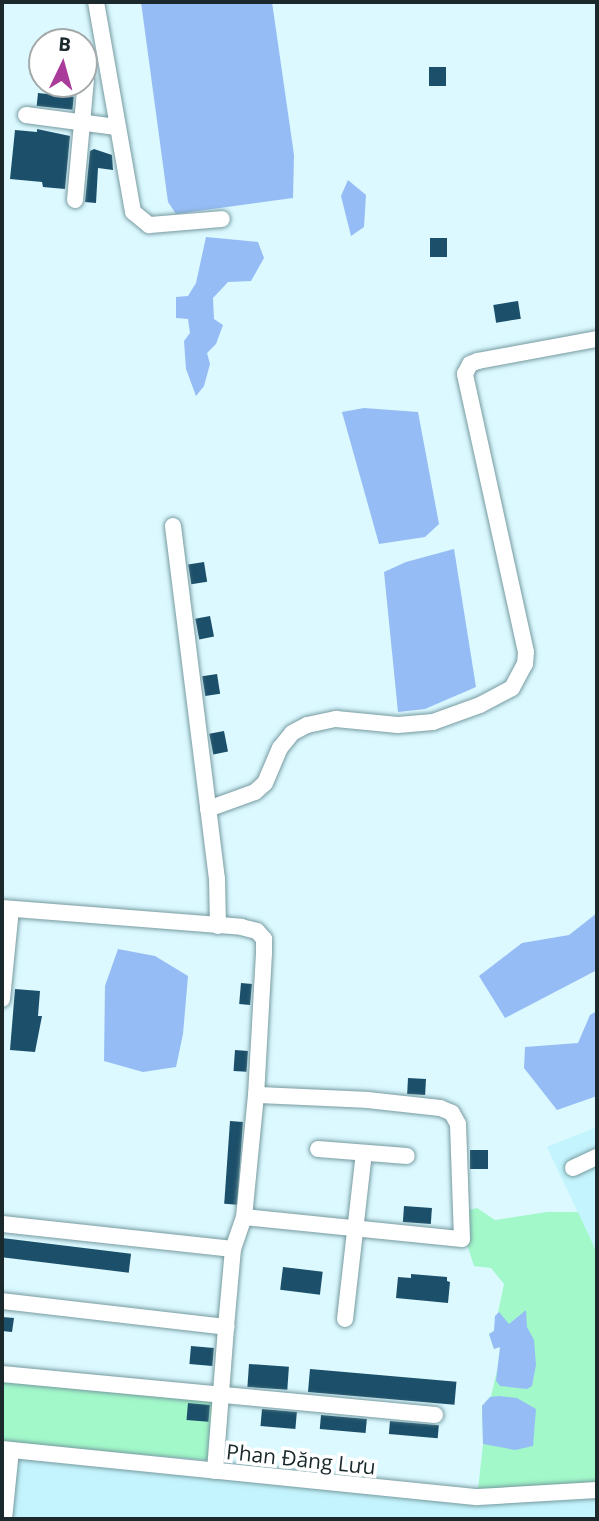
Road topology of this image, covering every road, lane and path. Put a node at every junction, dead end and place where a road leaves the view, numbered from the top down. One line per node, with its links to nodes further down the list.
1 (96, 2): 5 (street)
2 (84, 98): 4 (street)
3 (26, 115): 4 (street)
4 (82, 122): 5 (street); 6 (street)
5 (116, 127): 7 (street)
6 (75, 200)
7 (222, 219)
8 (597, 339): 10 (street)
9 (173, 526): 10 (street)
10 (208, 809): 12 (street)
11 (6, 909): 12 (street); 13 (street)
12 (218, 926): 14 (street)
13 (2, 999)
14 (256, 1095): 20 (street); 22 (street)
15 (318, 1149): 16 (street)
16 (364, 1153): 17 (street); 22 (street)
17 (407, 1156)
18 (597, 1157): 19 (street)
19 (573, 1168)
20 (244, 1217): 22 (street); 23 (street)
21 (2, 1224): 23 (street)
22 (355, 1226): 25 (street)
23 (233, 1249): 26 (street)
24 (2, 1301): 26 (street)
25 (345, 1320)
26 (226, 1327): 28 (street)
27 (2, 1374): 28 (street)
28 (222, 1394): 29 (street); 31 (street)
29 (435, 1415)
30 (6, 1450): 31 (street, Phan Đăng Lưu); 33 (street)
31 (215, 1471): 32 (street, Phan Đăng Lưu)
32 (597, 1490)
33 (4, 1519)

